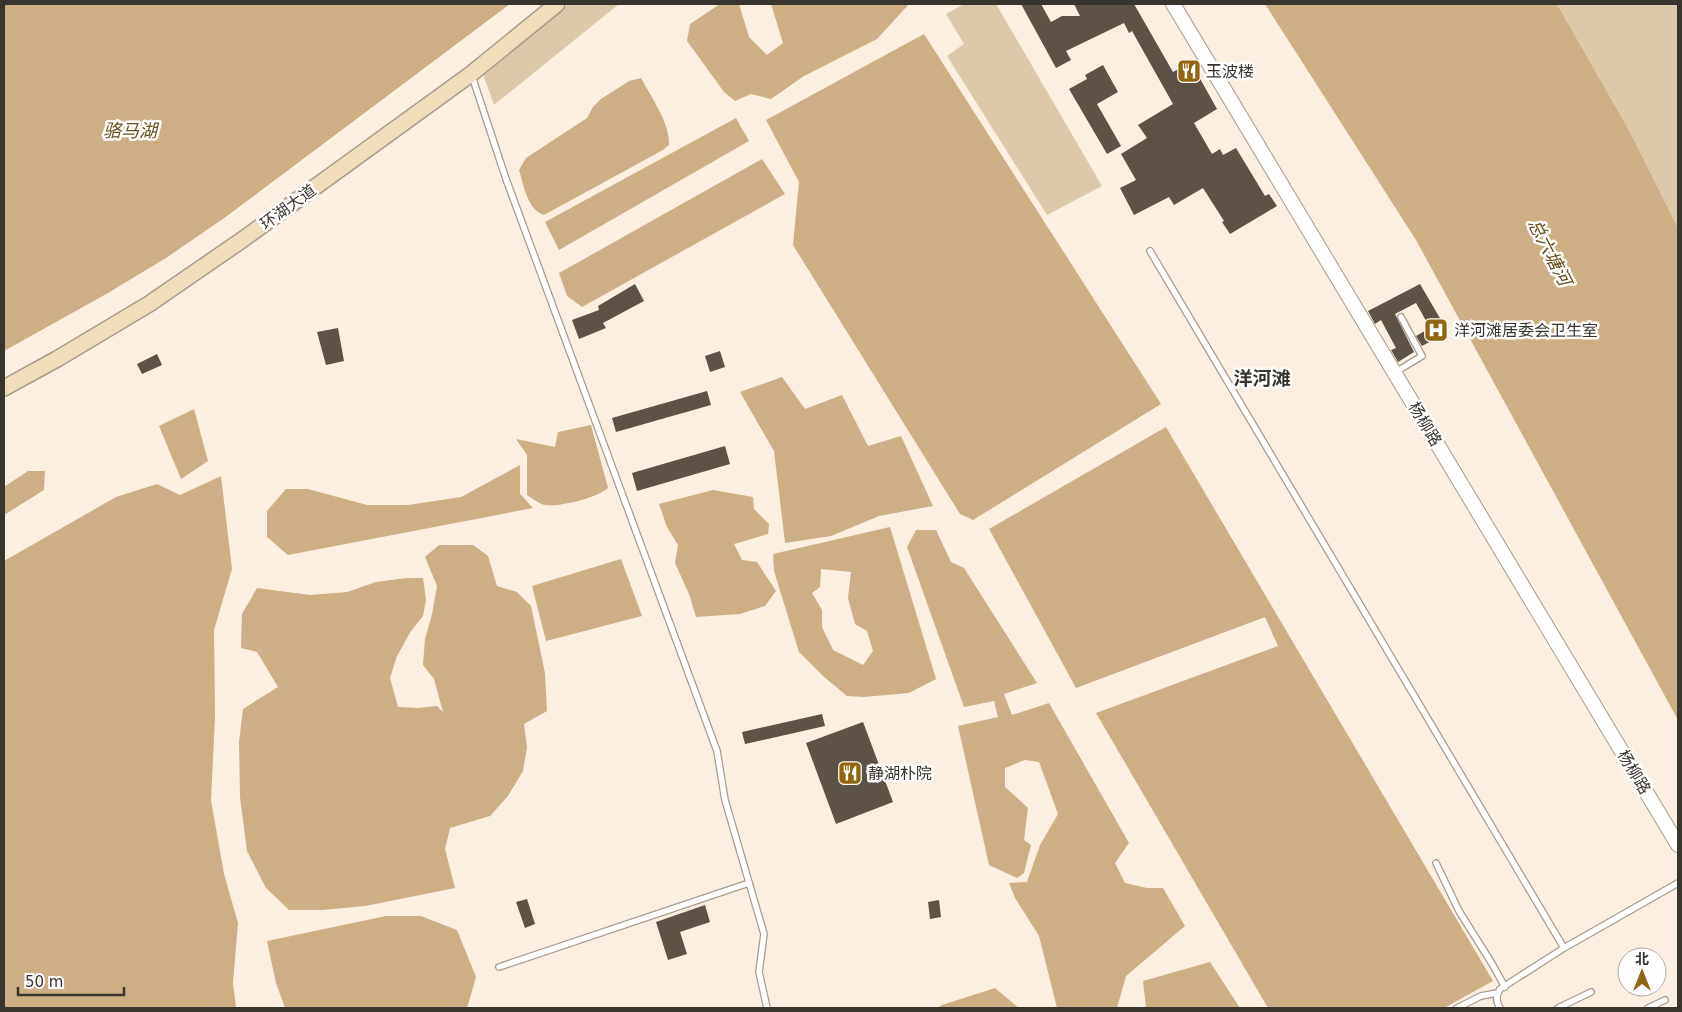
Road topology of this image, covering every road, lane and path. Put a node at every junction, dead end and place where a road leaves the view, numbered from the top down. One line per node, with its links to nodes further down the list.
1 (557, 4): 3 (main road, 环湖大道)
2 (1173, 4): 6 (street, 杨柳路)
3 (471, 74): 7 (main road, 环湖大道); 10 (lane)
4 (1150, 251): 12 (lane)
5 (1401, 317): 6 (lane)
6 (1394, 373): 8 (street, 杨柳路)
7 (4, 388)
8 (1678, 845)
9 (1436, 864): 14 (lane)
10 (749, 883): 13 (lane); 18 (lane)
11 (1678, 883): 12 (lane)
12 (1564, 948): 14 (lane)
13 (499, 967)
14 (1505, 986): 16 (lane)
15 (1590, 992): 21 (lane)
16 (1497, 993): 19 (lane); 20 (lane)
17 (1665, 1000): 22 (lane)
18 (767, 1008)
19 (1457, 1008)
20 (1500, 1008)
21 (1558, 1008)
22 (1648, 1008)

